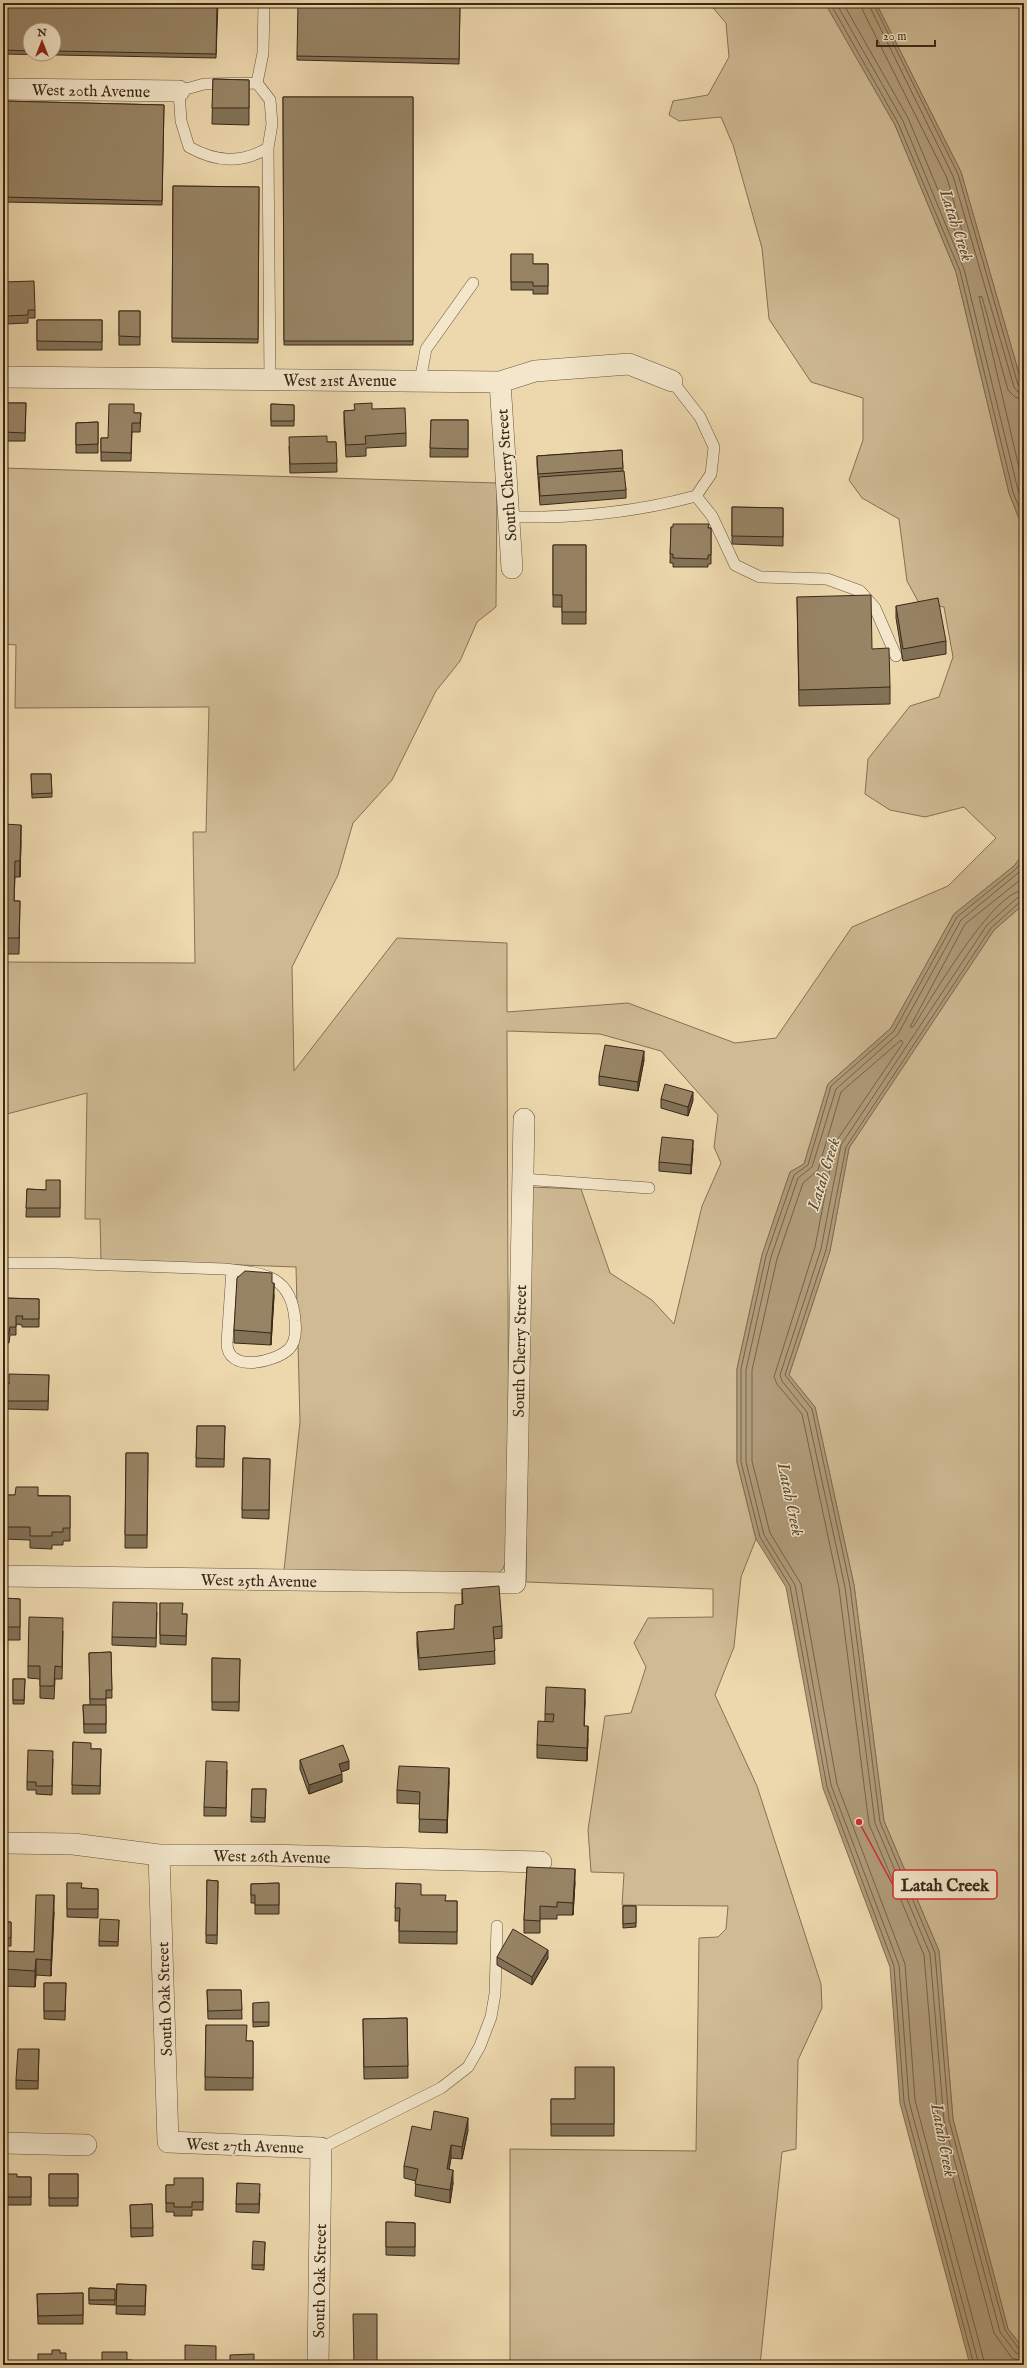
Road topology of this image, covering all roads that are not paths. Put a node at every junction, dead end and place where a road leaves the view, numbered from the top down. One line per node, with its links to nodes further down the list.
1 (264, 3): 2 (lane)
2 (257, 83): 4 (lane); 5 (lane)
3 (3, 89): 4 (street, West 20th Avenue)
4 (179, 91): 5 (lane)
5 (268, 148): 8 (lane)
6 (473, 283): 10 (lane)
7 (3, 377): 8 (street, West 21st Avenue)
8 (270, 380): 10 (street, West 21st Avenue)
9 (672, 380): 11 (street, West 21st Avenue); 12 (lane)
10 (420, 381): 11 (street, West 21st Avenue)
11 (500, 382): 13 (street, South Cherry Street)
12 (696, 496): 13 (lane); 15 (lane)
13 (509, 517): 14 (street, South Cherry Street)
14 (512, 568)
15 (896, 656)
16 (524, 1119): 17 (street, South Cherry Street)
17 (523, 1179): 18 (lane); 22 (street, South Cherry Street)
18 (649, 1188)
19 (3, 1263): 20 (lane)
20 (232, 1270): 20 (lane)
21 (3, 1576): 22 (street, West 25th Avenue)
22 (515, 1583)
23 (3, 1843): 24 (street, West 26th Avenue)
24 (159, 1855): 25 (street, West 26th Avenue); 27 (street, South Oak Street)
25 (541, 1862)
26 (497, 1926): 30 (lane)
27 (168, 2142): 30 (street, West 27th Avenue)
28 (3, 2144): 29 (street)
29 (86, 2145)
30 (321, 2148): 31 (street, South Oak Street)
31 (318, 2365)

